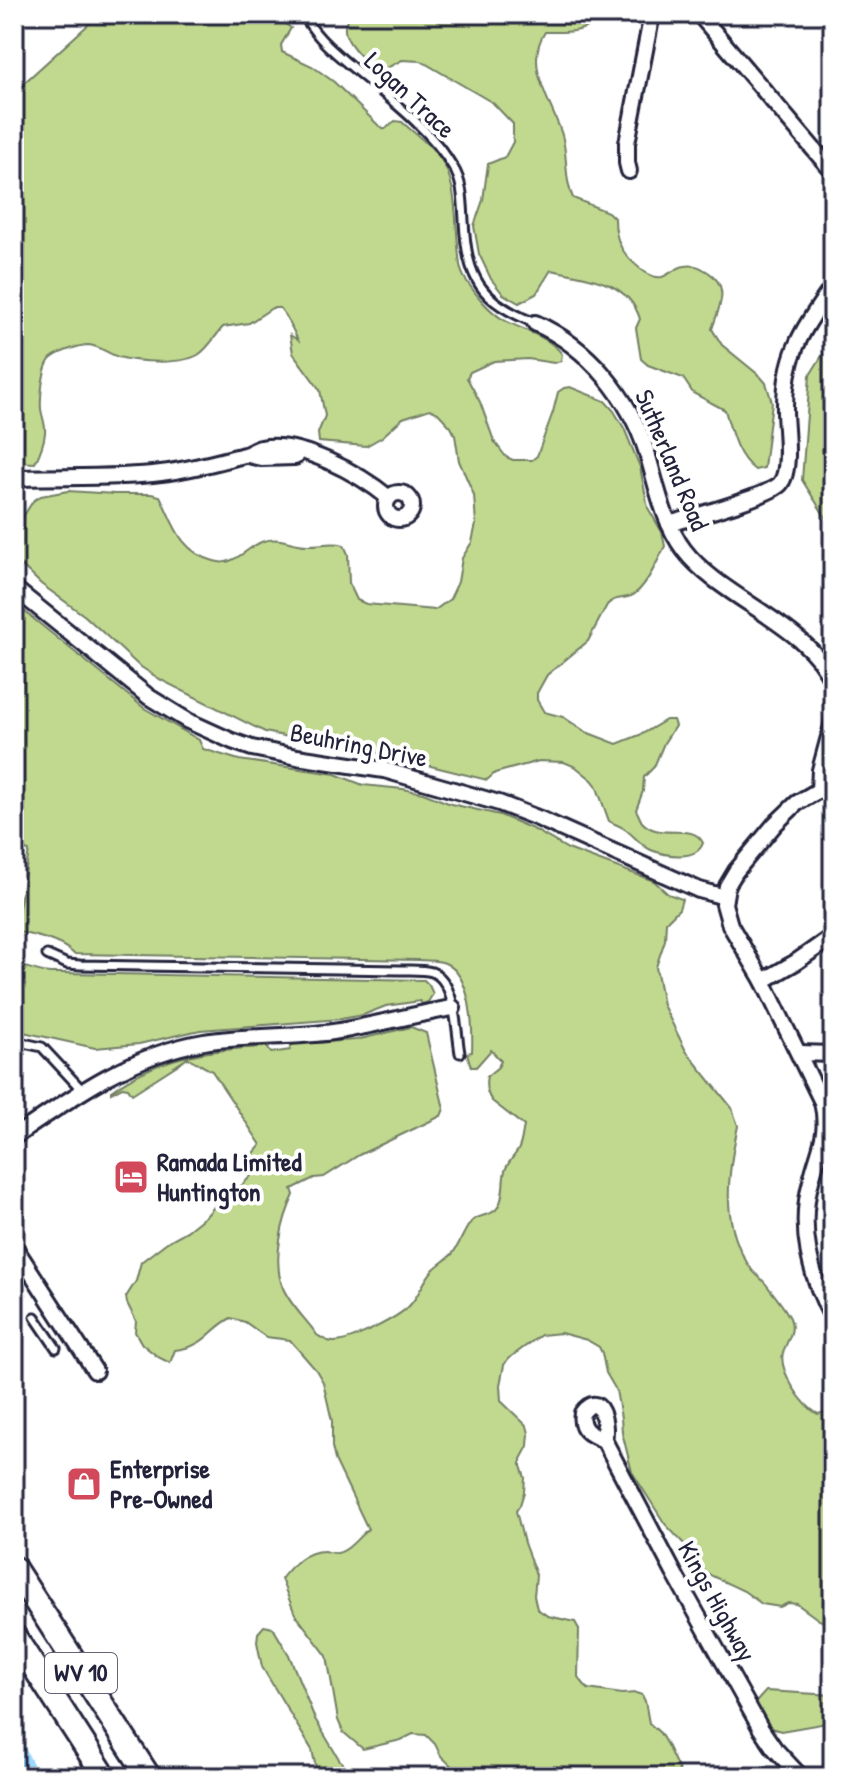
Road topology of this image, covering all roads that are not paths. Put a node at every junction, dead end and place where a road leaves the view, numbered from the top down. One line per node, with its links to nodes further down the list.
1 (652, 14): 4 (street)
2 (699, 14): 5 (street)
3 (306, 19): 7 (lane, Logan Trace)
4 (629, 171)
5 (833, 172)
6 (833, 286): 10 (street)
7 (535, 323): 10 (street, Sutherland Road)
8 (14, 478): 9 (street)
9 (389, 498)
10 (669, 524): 12 (street, Sutherland Road)
11 (14, 588): 16 (street, Beuhring Drive)
12 (833, 683)
13 (833, 722): 15 (street)
14 (833, 782): 15 (street)
15 (819, 790): 16 (street)
16 (725, 897): 19 (street)
17 (833, 936): 19 (street)
18 (47, 955): 20 (lane)
19 (763, 981): 23 (street)
20 (453, 1008): 22 (lane); 25 (street)
21 (14, 1041): 25 (lane)
22 (460, 1053)
23 (799, 1053): 24 (street); 26 (street)
24 (833, 1054)
25 (83, 1091): 27 (street)
26 (829, 1122): 32 (street)
27 (14, 1137)
28 (14, 1246): 34 (street)
29 (14, 1286): 30 (lane)
30 (20, 1294)
31 (35, 1317): 33 (lane)
32 (833, 1319)
33 (56, 1348)
34 (95, 1371)
35 (604, 1440): 40 (street, Kings Highway)
36 (14, 1568): 39 (main road, WV 10)
37 (14, 1636): 38 (main road, WV 10)
38 (105, 1777)
39 (149, 1777)
40 (801, 1777)

